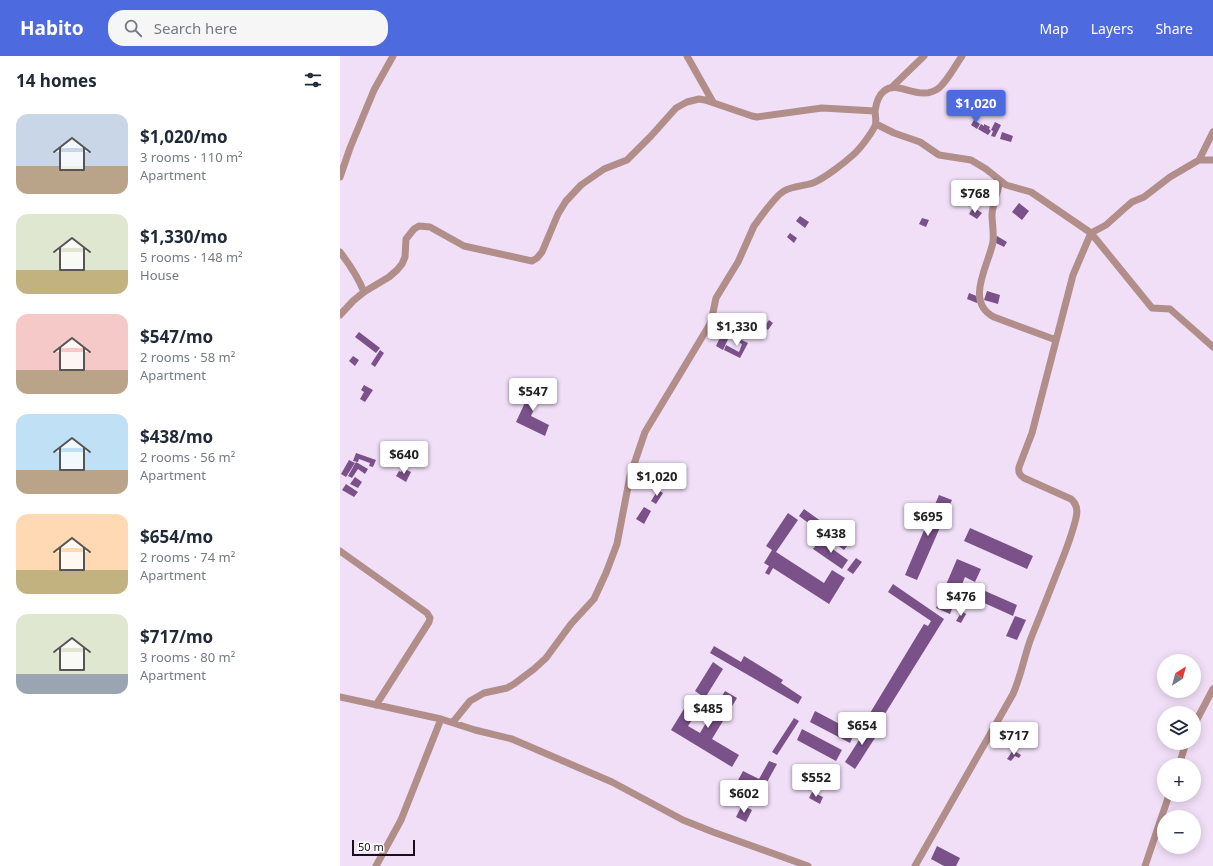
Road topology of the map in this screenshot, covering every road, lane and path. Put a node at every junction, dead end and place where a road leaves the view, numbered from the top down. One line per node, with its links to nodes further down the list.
1 (393, 56): 12 (street)
2 (687, 56): 6 (street)
3 (924, 56): 5 (street)
4 (962, 56): 5 (street)
5 (892, 87): 7 (street)
6 (713, 102): 7 (street); 16 (street)
7 (876, 111): 8 (street)
8 (876, 124): 13 (street); 26 (street)
9 (1213, 132): 10 (street)
10 (1199, 160): 11 (street); 14 (street)
11 (1213, 160)
12 (340, 177)
13 (1000, 181): 14 (street); 18 (street)
14 (1091, 234): 18 (street); 19 (street)
15 (340, 252): 16 (street)
16 (364, 292): 17 (street)
17 (340, 315)
18 (1056, 340): 30 (street)
19 (1213, 347)
20 (340, 551): 23 (street)
21 (1213, 688): 24 (street)
22 (340, 697): 23 (street)
23 (376, 705): 25 (street)
24 (1201, 711)
25 (441, 719): 26 (street); 28 (street)
26 (453, 722): 29 (street)
27 (1167, 802): 31 (street)
28 (376, 866)
29 (808, 866)
30 (915, 866)
31 (1145, 866)

